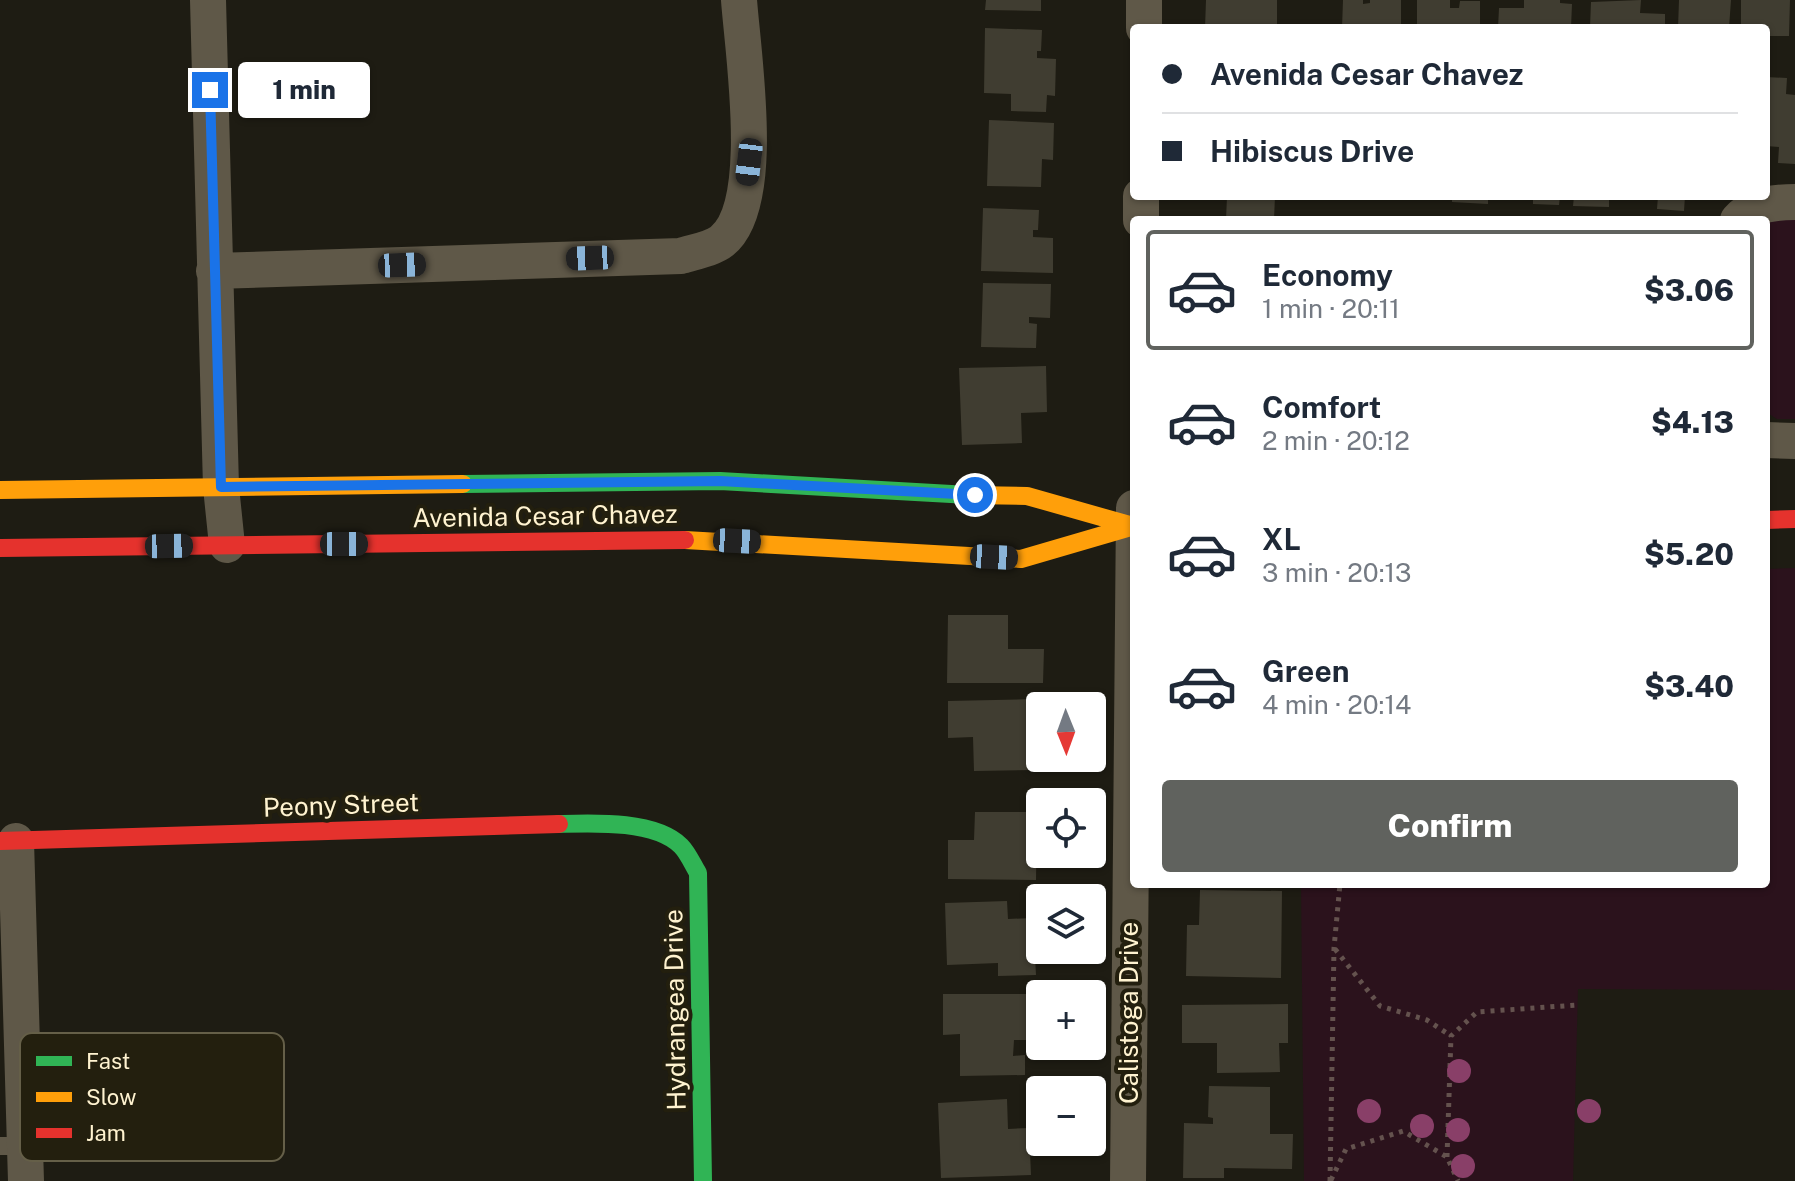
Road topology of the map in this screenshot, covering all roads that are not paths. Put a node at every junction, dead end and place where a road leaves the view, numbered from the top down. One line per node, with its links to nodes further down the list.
1 (208, 0): 7 (street)
2 (739, 0): 7 (street)
3 (1144, 0): 4 (street)
4 (1144, 24)
5 (1795, 202): 6 (street)
6 (1742, 216)
7 (214, 271): 10 (street)
8 (1770, 440): 9 (street)
9 (1795, 441)
10 (221, 487): 11 (street, Avenida Cesar Chavez); 14 (street, Avenida Cesar Chavez); 16 (street)
11 (0, 490)
12 (1795, 519): 13 (street)
13 (1770, 520)
14 (1130, 525)
15 (1130, 527): 16 (street, Avenida Cesar Chavez)
16 (227, 545): 17 (street, Avenida Cesar Chavez)
17 (0, 548)
18 (8, 841): 19 (street, Peony Street); 21 (street)
19 (680, 845): 22 (street, Hydrangea Drive)
20 (1131, 888): 23 (street, Calistoga Drive)
21 (17, 1158)
22 (703, 1181)
23 (1128, 1181)

